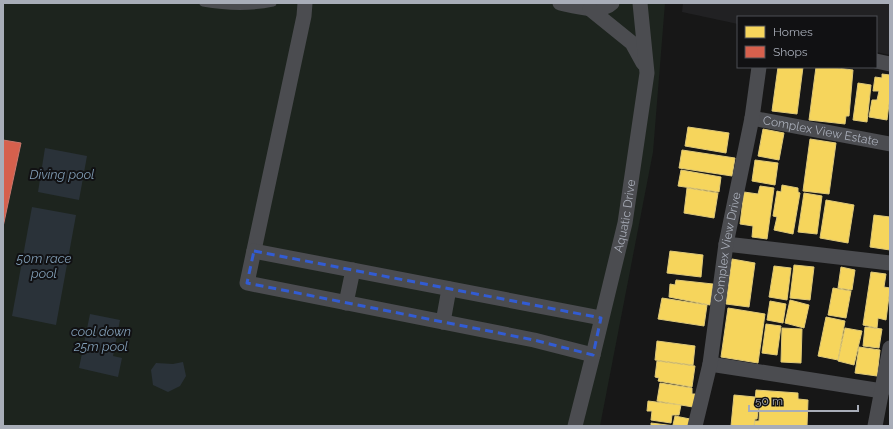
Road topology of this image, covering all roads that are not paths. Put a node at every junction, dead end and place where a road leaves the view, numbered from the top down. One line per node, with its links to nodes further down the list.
1 (203, 3): 2 (lane)
2 (273, 3)
3 (305, 3): 15 (street)
4 (560, 3): 7 (street)
5 (612, 3): 7 (street)
6 (640, 3): 11 (street, Aquatic Drive)
7 (590, 9): 11 (street)
8 (877, 61): 9 (street)
9 (890, 64)
10 (759, 68): 12 (street, Complex View Drive)
11 (648, 73): 20 (street, Aquatic Drive)
12 (752, 118): 13 (street, Complex View Estate); 14 (street, Complex View Drive)
13 (890, 144)
14 (726, 244): 16 (street); 24 (street, Complex View Drive)
15 (254, 251): 17 (street); 19 (street)
16 (890, 263)
17 (353, 270): 18 (street); 19 (street)
18 (449, 288): 20 (street); 21 (street)
19 (346, 303): 21 (street)
20 (601, 318): 23 (street, Aquatic Drive)
21 (443, 322): 23 (street)
22 (890, 348): 25 (street)
23 (593, 355): 26 (street, Aquatic Drive)
24 (710, 364): 25 (street); 27 (street, Complex View Drive)
25 (882, 391): 28 (street)
26 (575, 426)
27 (695, 426)
28 (875, 426)

